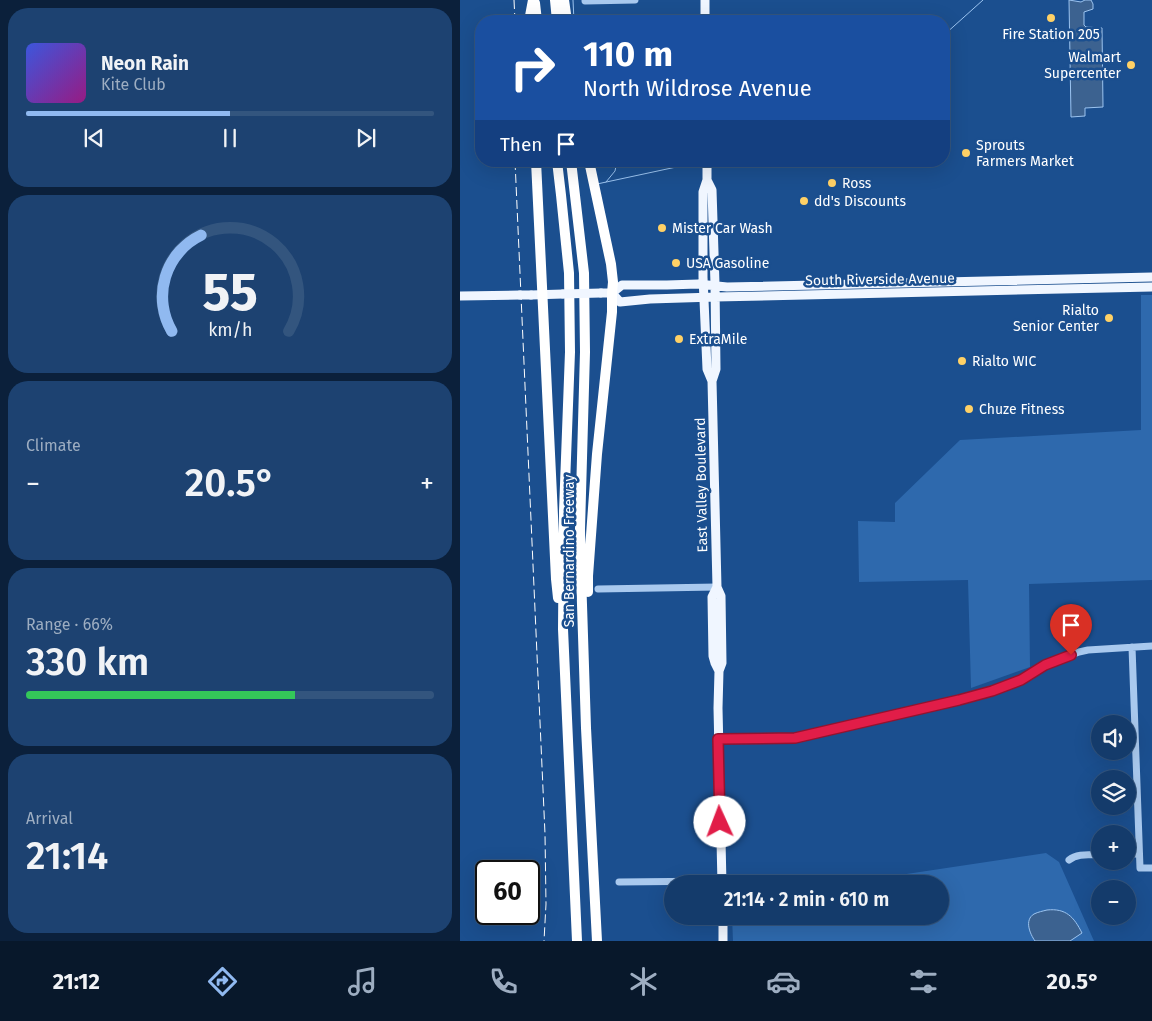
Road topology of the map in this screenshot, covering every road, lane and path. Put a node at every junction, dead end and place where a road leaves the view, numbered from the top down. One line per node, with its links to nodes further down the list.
1 (534, 0): 7 (highway); 8 (highway)
2 (555, 0): 9 (highway)
3 (564, 0): 10 (highway)
4 (635, 0): 6 (street)
5 (705, 0): 11 (main road)
6 (585, 1)
7 (530, 15)
8 (536, 15)
9 (556, 15)
10 (566, 15)
11 (705, 15)
12 (536, 167): 25 (highway)
13 (558, 167): 30 (highway, San Bernardino Freeway)
14 (572, 167): 33 (highway, San Bernardino Freeway)
15 (590, 167): 24 (highway)
16 (707, 167): 17 (main road)
17 (707, 180): 21 (main road, East Valley Boulevard); 22 (main road, East Valley Boulevard)
18 (1152, 276): 19 (main road, South Riverside Avenue)
19 (1008, 280): 22 (main road, South Riverside Avenue); 23 (main road)
20 (1152, 287): 23 (main road, South Riverside Avenue)
21 (704, 291): 22 (main road, South Riverside Avenue); 24 (main road, South Riverside Avenue); 24 (main road, South Riverside Avenue); 27 (main road, East Valley Boulevard)
22 (715, 291): 23 (main road, South Riverside Avenue); 27 (main road, East Valley Boulevard)
23 (976, 291)
24 (612, 293): 25 (main road, South Riverside Avenue, bridge); 33 (highway)
25 (547, 294): 26 (main road, South Riverside Avenue, bridge); 30 (highway)
26 (460, 296)
27 (712, 382): 28 (main road, East Valley Boulevard)
28 (717, 587): 29 (street); 34 (main road, East Valley Boulevard)
29 (598, 589)
30 (563, 628): 43 (highway, San Bernardino Freeway)
31 (1152, 646): 32 (street)
32 (1132, 647): 34 (street); 35 (street)
33 (586, 728): 44 (highway, San Bernardino Freeway)
34 (718, 739): 39 (main road, East Valley Boulevard)
35 (1139, 854): 38 (street)
36 (1091, 855): 37 (street)
37 (1068, 860)
38 (1152, 868)
39 (722, 875)
40 (619, 882): 41 (street)
41 (664, 882)
42 (722, 925): 45 (main road)
43 (577, 941)
44 (597, 941)
45 (723, 941)

